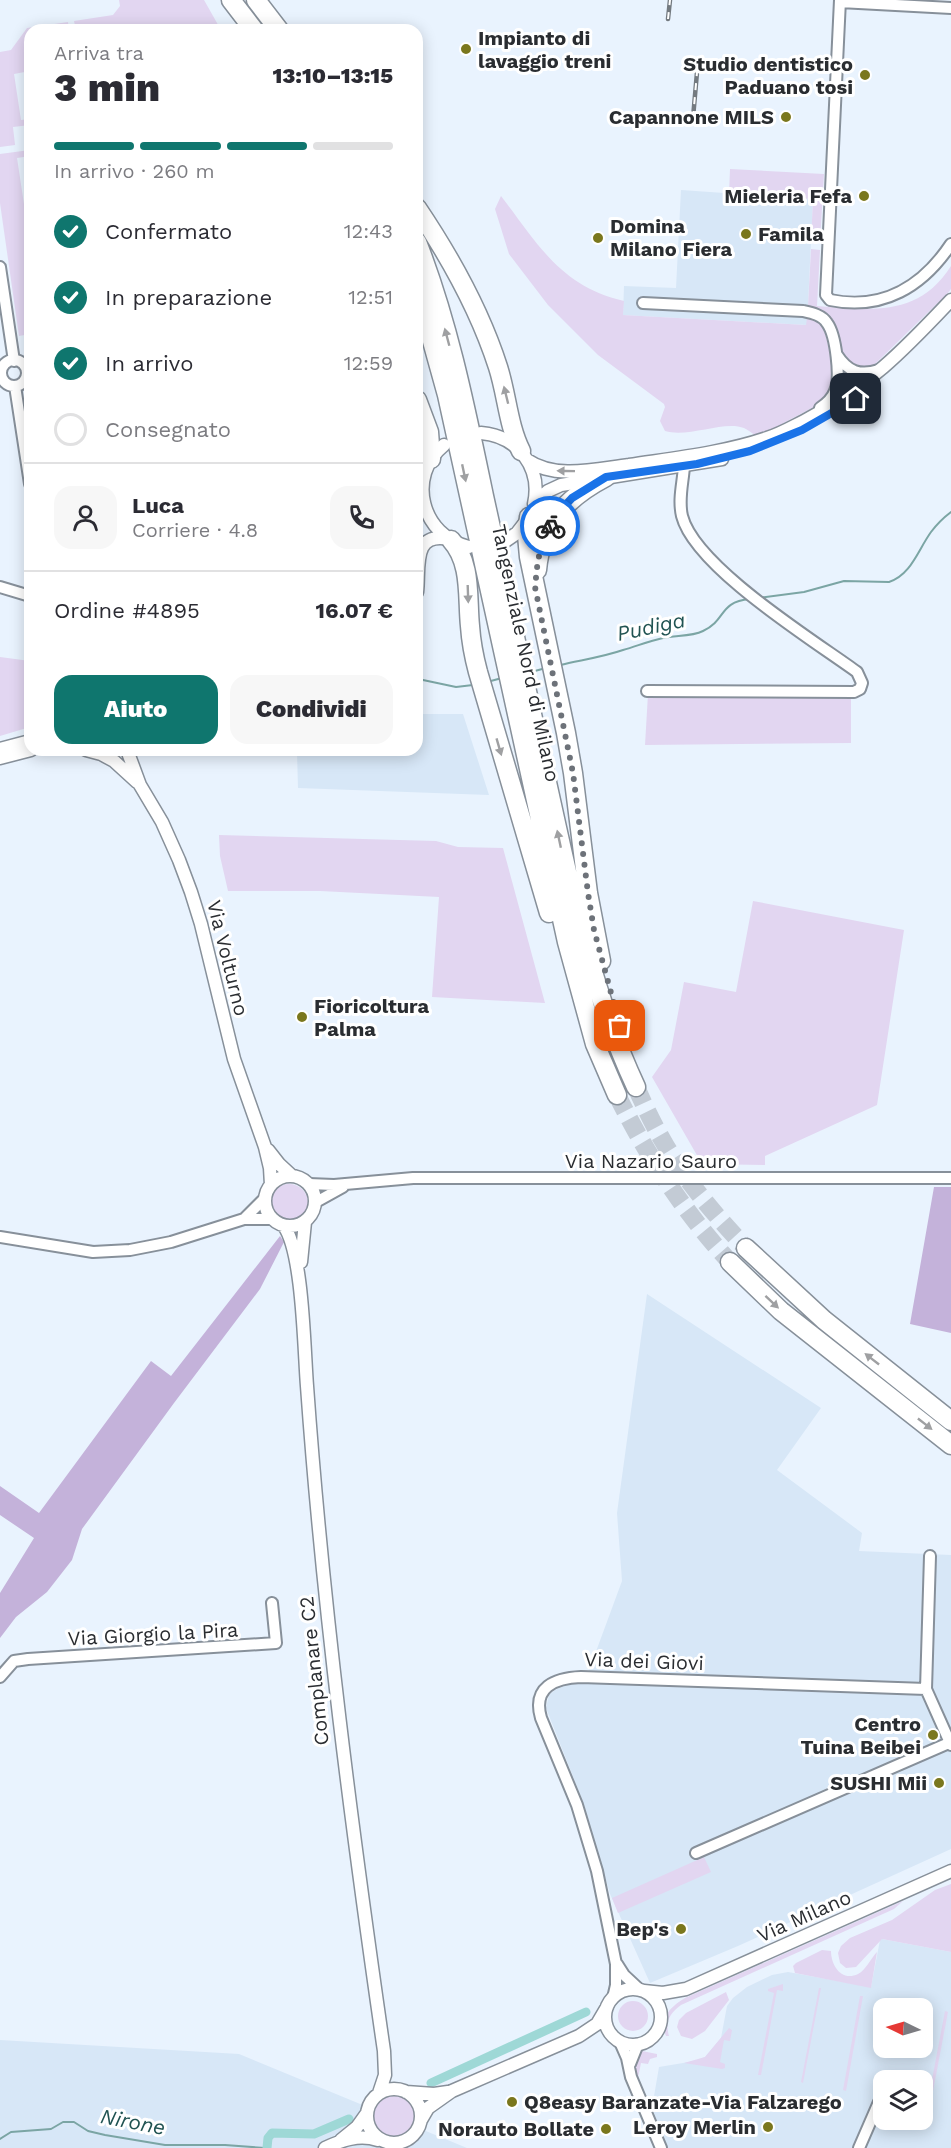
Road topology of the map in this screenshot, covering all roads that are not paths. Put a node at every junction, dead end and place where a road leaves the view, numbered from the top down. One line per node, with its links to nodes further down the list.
1 (231, 0): 5 (highway)
2 (256, 0): 6 (highway)
3 (840, 1): 4 (street); 8 (street)
4 (951, 8)
5 (249, 24)
6 (274, 24)
7 (423, 218): 27 (highway, one-way to 7)
8 (951, 244)
9 (423, 260): 41 (highway, Tangenziale Nord di Milano, one-way to 9)
10 (0, 267): 16 (street)
11 (951, 300): 18 (street)
12 (643, 303): 15 (street)
13 (423, 308): 41 (highway, Tangenziale Nord di Milano, one-way to 41)
14 (951, 311): 29 (street)
15 (835, 352): 18 (street); 23 (street)
16 (14, 360): 17 (street); 19 (street)
17 (24, 367)
18 (886, 367): 23 (street)
19 (1, 376): 21 (street)
20 (24, 379): 21 (street)
21 (15, 386): 25 (street)
22 (423, 416): 28 (highway)
23 (781, 432): 27 (street, one-way to 27)
24 (481, 433): 27 (street)
25 (24, 445)
26 (444, 445): 28 (street)
27 (524, 455): 33 (street)
28 (431, 459): 30 (street)
29 (684, 466): 31 (street); 43 (street)
30 (423, 476)
31 (606, 477): 33 (street); 39 (highway)
32 (423, 499): 34 (street)
33 (532, 511): 35 (street); 39 (highway)
34 (450, 540): 36 (street); 37 (street); 42 (highway, Tangenziale Nord di Milano, one-way to 42)
35 (504, 542)
36 (423, 547)
37 (469, 547)
38 (0, 587): 40 (street)
39 (535, 587): 42 (highway, Tangenziale Nord di Milano, one-way to 42)
40 (24, 594)
41 (513, 662): 42 (highway, Tangenziale Nord di Milano)
42 (517, 681)
43 (646, 692)
44 (24, 743): 45 (street)
45 (0, 749)
46 (24, 752): 49 (street)
47 (105, 756): 50 (street, Via Volturno)
48 (129, 756): 50 (street, Via Volturno)
49 (0, 758)
50 (140, 785): 51 (street, Via Volturno)
51 (265, 1147): 52 (street, Via Volturno); 56 (street, Via Volturno)
52 (292, 1176): 54 (street); 56 (street)
53 (951, 1178): 55 (street, Via Nazario Sauro)
54 (309, 1184): 55 (street, Via Nazario Sauro); 58 (street)
55 (352, 1184): 58 (street, Via Nazario Sauro)
56 (271, 1185): 57 (street)
57 (265, 1198): 59 (street); 60 (street)
58 (316, 1202): 61 (street)
59 (244, 1219): 60 (street); 63 (street)
60 (272, 1219): 62 (street)
61 (305, 1222): 62 (street); 66 (street, Complanare C2)
62 (284, 1226): 66 (street, Complanare C2)
63 (0, 1237)
64 (746, 1248): 67 (highway, one-way to 64)
65 (730, 1262): 68 (highway, one-way to 68)
66 (299, 1284): 84 (street, Complanare C2)
67 (951, 1421)
68 (951, 1445)
69 (930, 1556): 72 (street)
70 (272, 1602): 71 (street, Via Giorgio la Pira)
71 (0, 1677)
72 (926, 1689): 73 (street); 76 (street, Via dei Giovi)
73 (951, 1743): 74 (street)
74 (696, 1853)
75 (951, 1872): 77 (street, Via Milano)
76 (616, 1964): 78 (street); 79 (street)
77 (686, 1989): 78 (street, Via Milano); 80 (street, Via Milano)
78 (642, 1990): 79 (street); 80 (street)
79 (610, 2002): 81 (street); 82 (street)
80 (661, 2021): 83 (street)
81 (579, 2036): 82 (street); 87 (street)
82 (618, 2040): 83 (street); 85 (street)
83 (638, 2044): 85 (street)
84 (384, 2051): 86 (street, Complanare C2); 88 (street, Complanare C2)
85 (630, 2067): 97 (street)
86 (402, 2090): 87 (street); 88 (street); 91 (street)
87 (452, 2091): 91 (street)
88 (380, 2093): 89 (street)
89 (367, 2113): 93 (street); 94 (street)
90 (873, 2116): 98 (street)
91 (421, 2120): 92 (street)
92 (415, 2134): 94 (street); 96 (street)
93 (338, 2142): 94 (street); 95 (street)
94 (389, 2144)
95 (325, 2148)
96 (413, 2148)
97 (662, 2148)
98 (859, 2148)

